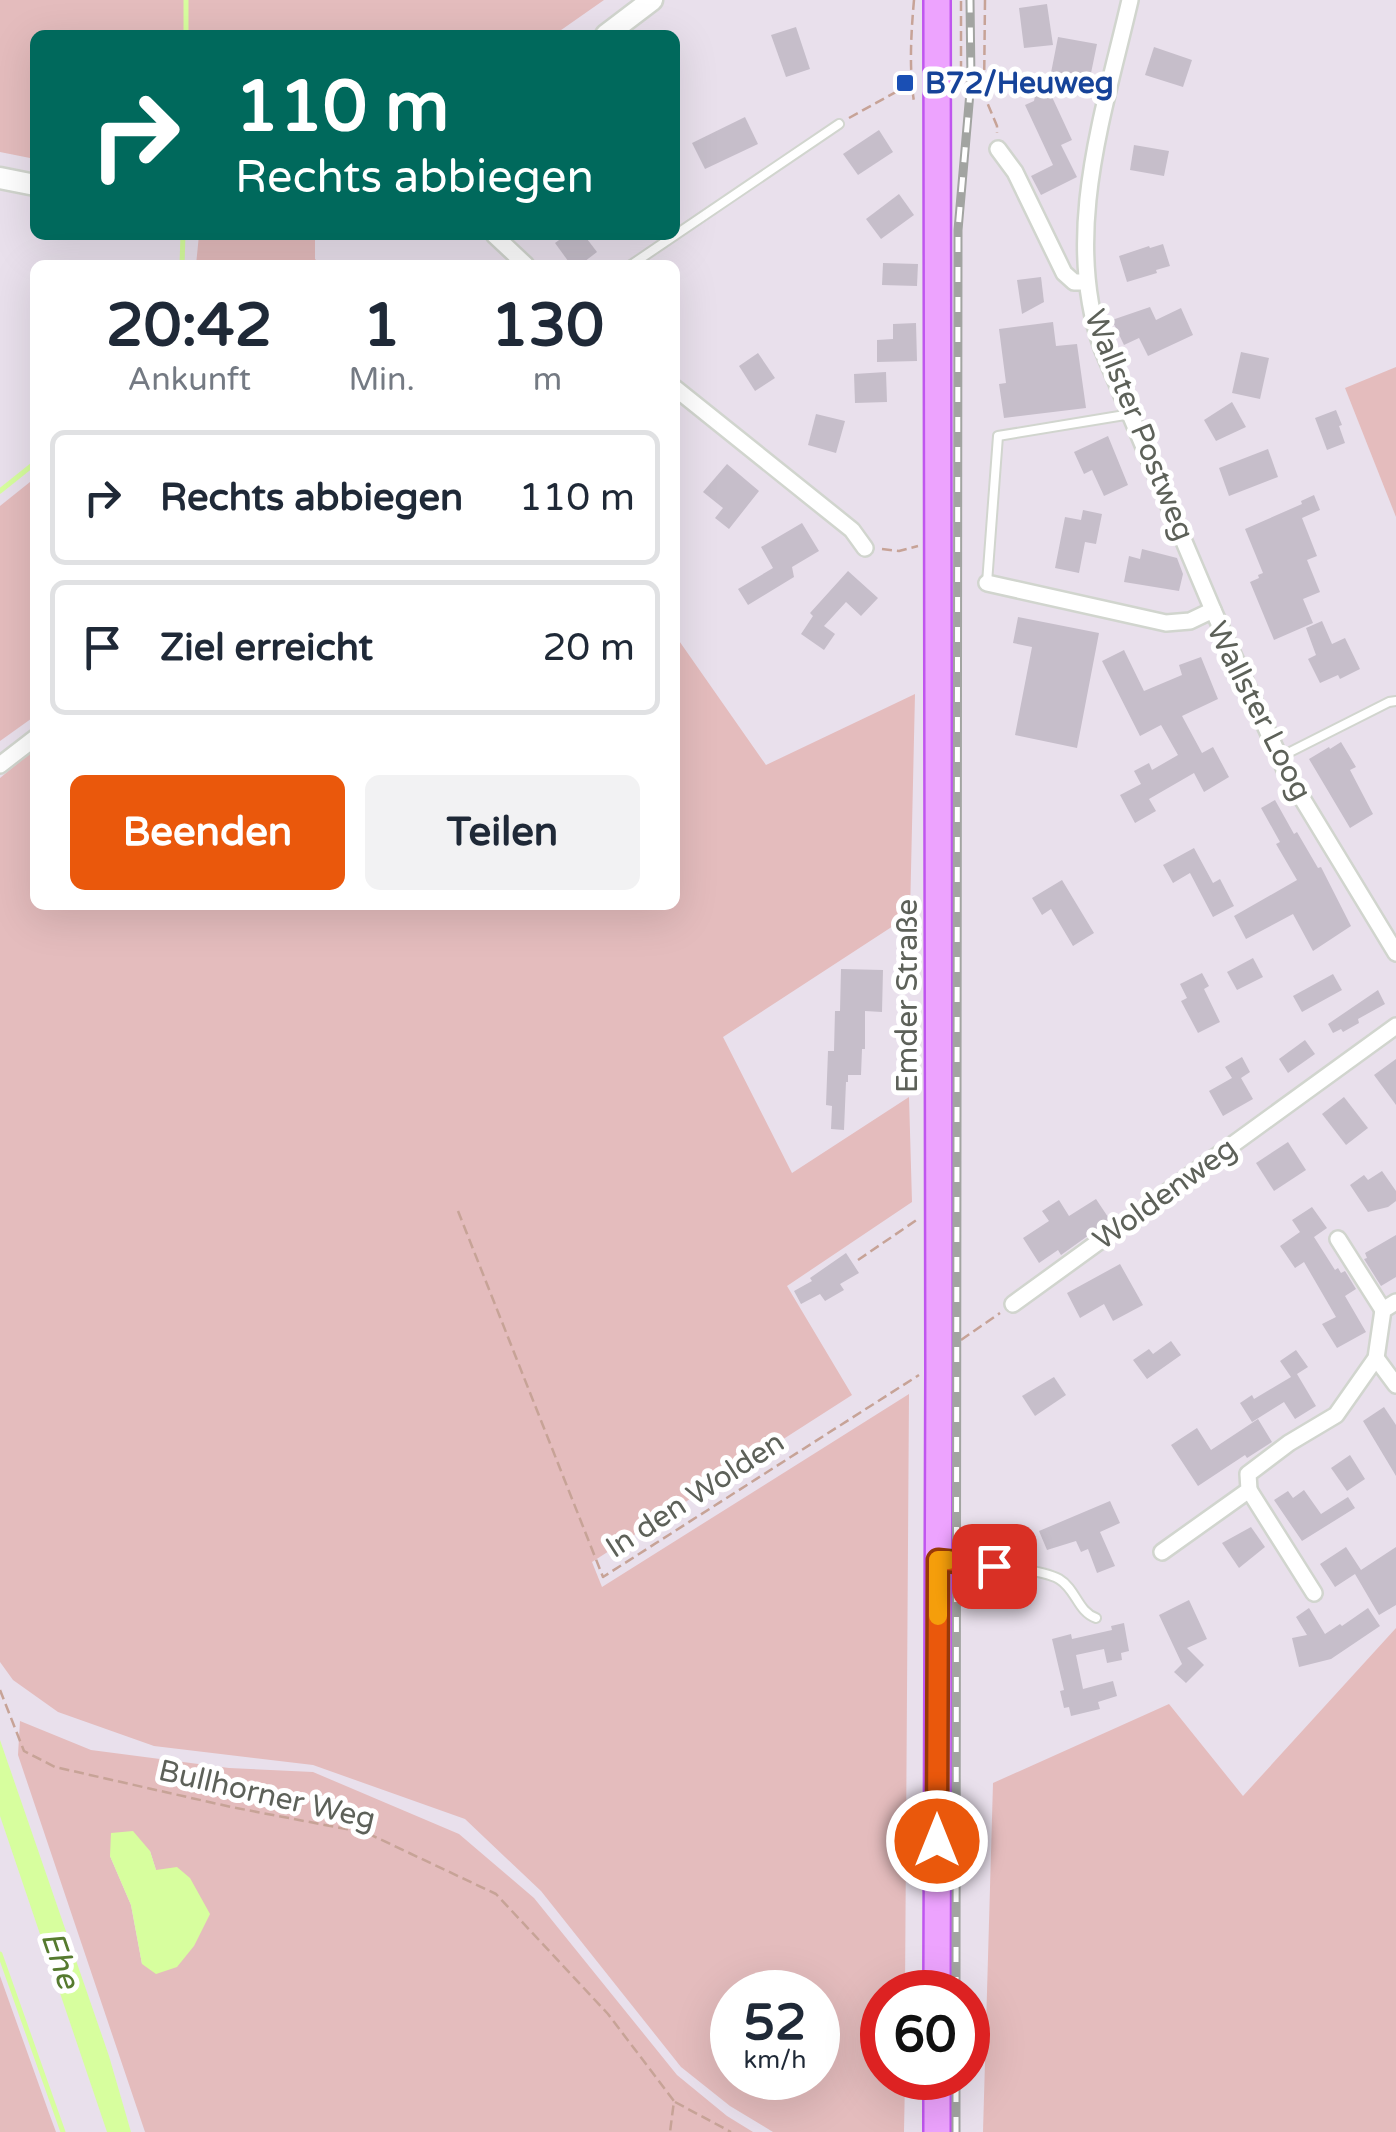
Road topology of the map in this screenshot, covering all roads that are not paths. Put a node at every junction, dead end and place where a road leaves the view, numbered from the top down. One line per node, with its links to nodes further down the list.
1 (652, 0): 4 (street)
2 (937, 0): 33 (main road, Emder Straße)
3 (1130, 0): 14 (street, Wallster Postweg)
4 (613, 30)
5 (839, 124): 9 (lane)
6 (998, 149): 14 (street)
7 (0, 178): 8 (street)
8 (30, 183)
9 (680, 232)
10 (499, 240): 12 (street)
11 (668, 240): 13 (lane)
12 (521, 260)
13 (638, 260)
14 (1086, 282): 16 (street, Wallster Postweg)
15 (680, 392): 17 (street)
16 (1131, 414): 18 (lane); 19 (street, Wallster Postweg)
17 (865, 548)
18 (987, 583): 19 (street, Wallster Loog)
19 (1213, 610): 22 (street, Wallster Loog)
20 (1396, 701): 22 (lane)
21 (30, 742): 23 (street)
22 (1280, 757): 24 (street, Wallster Loog)
23 (0, 765)
24 (1396, 954)
25 (1396, 1026): 27 (street, Woldenweg)
26 (1338, 1239): 28 (street)
27 (1013, 1304)
28 (1390, 1306): 29 (street)
29 (1376, 1358): 30 (street); 31 (street)
30 (1396, 1385)
31 (1248, 1490): 32 (street); 34 (street)
32 (1162, 1552)
33 (938, 1560): 35 (lane); 36 (main road, Emder Straße)
34 (1314, 1592)
35 (1096, 1618)
36 (937, 1970)
37 (937, 2100): 38 (main road)
38 (937, 2132)

